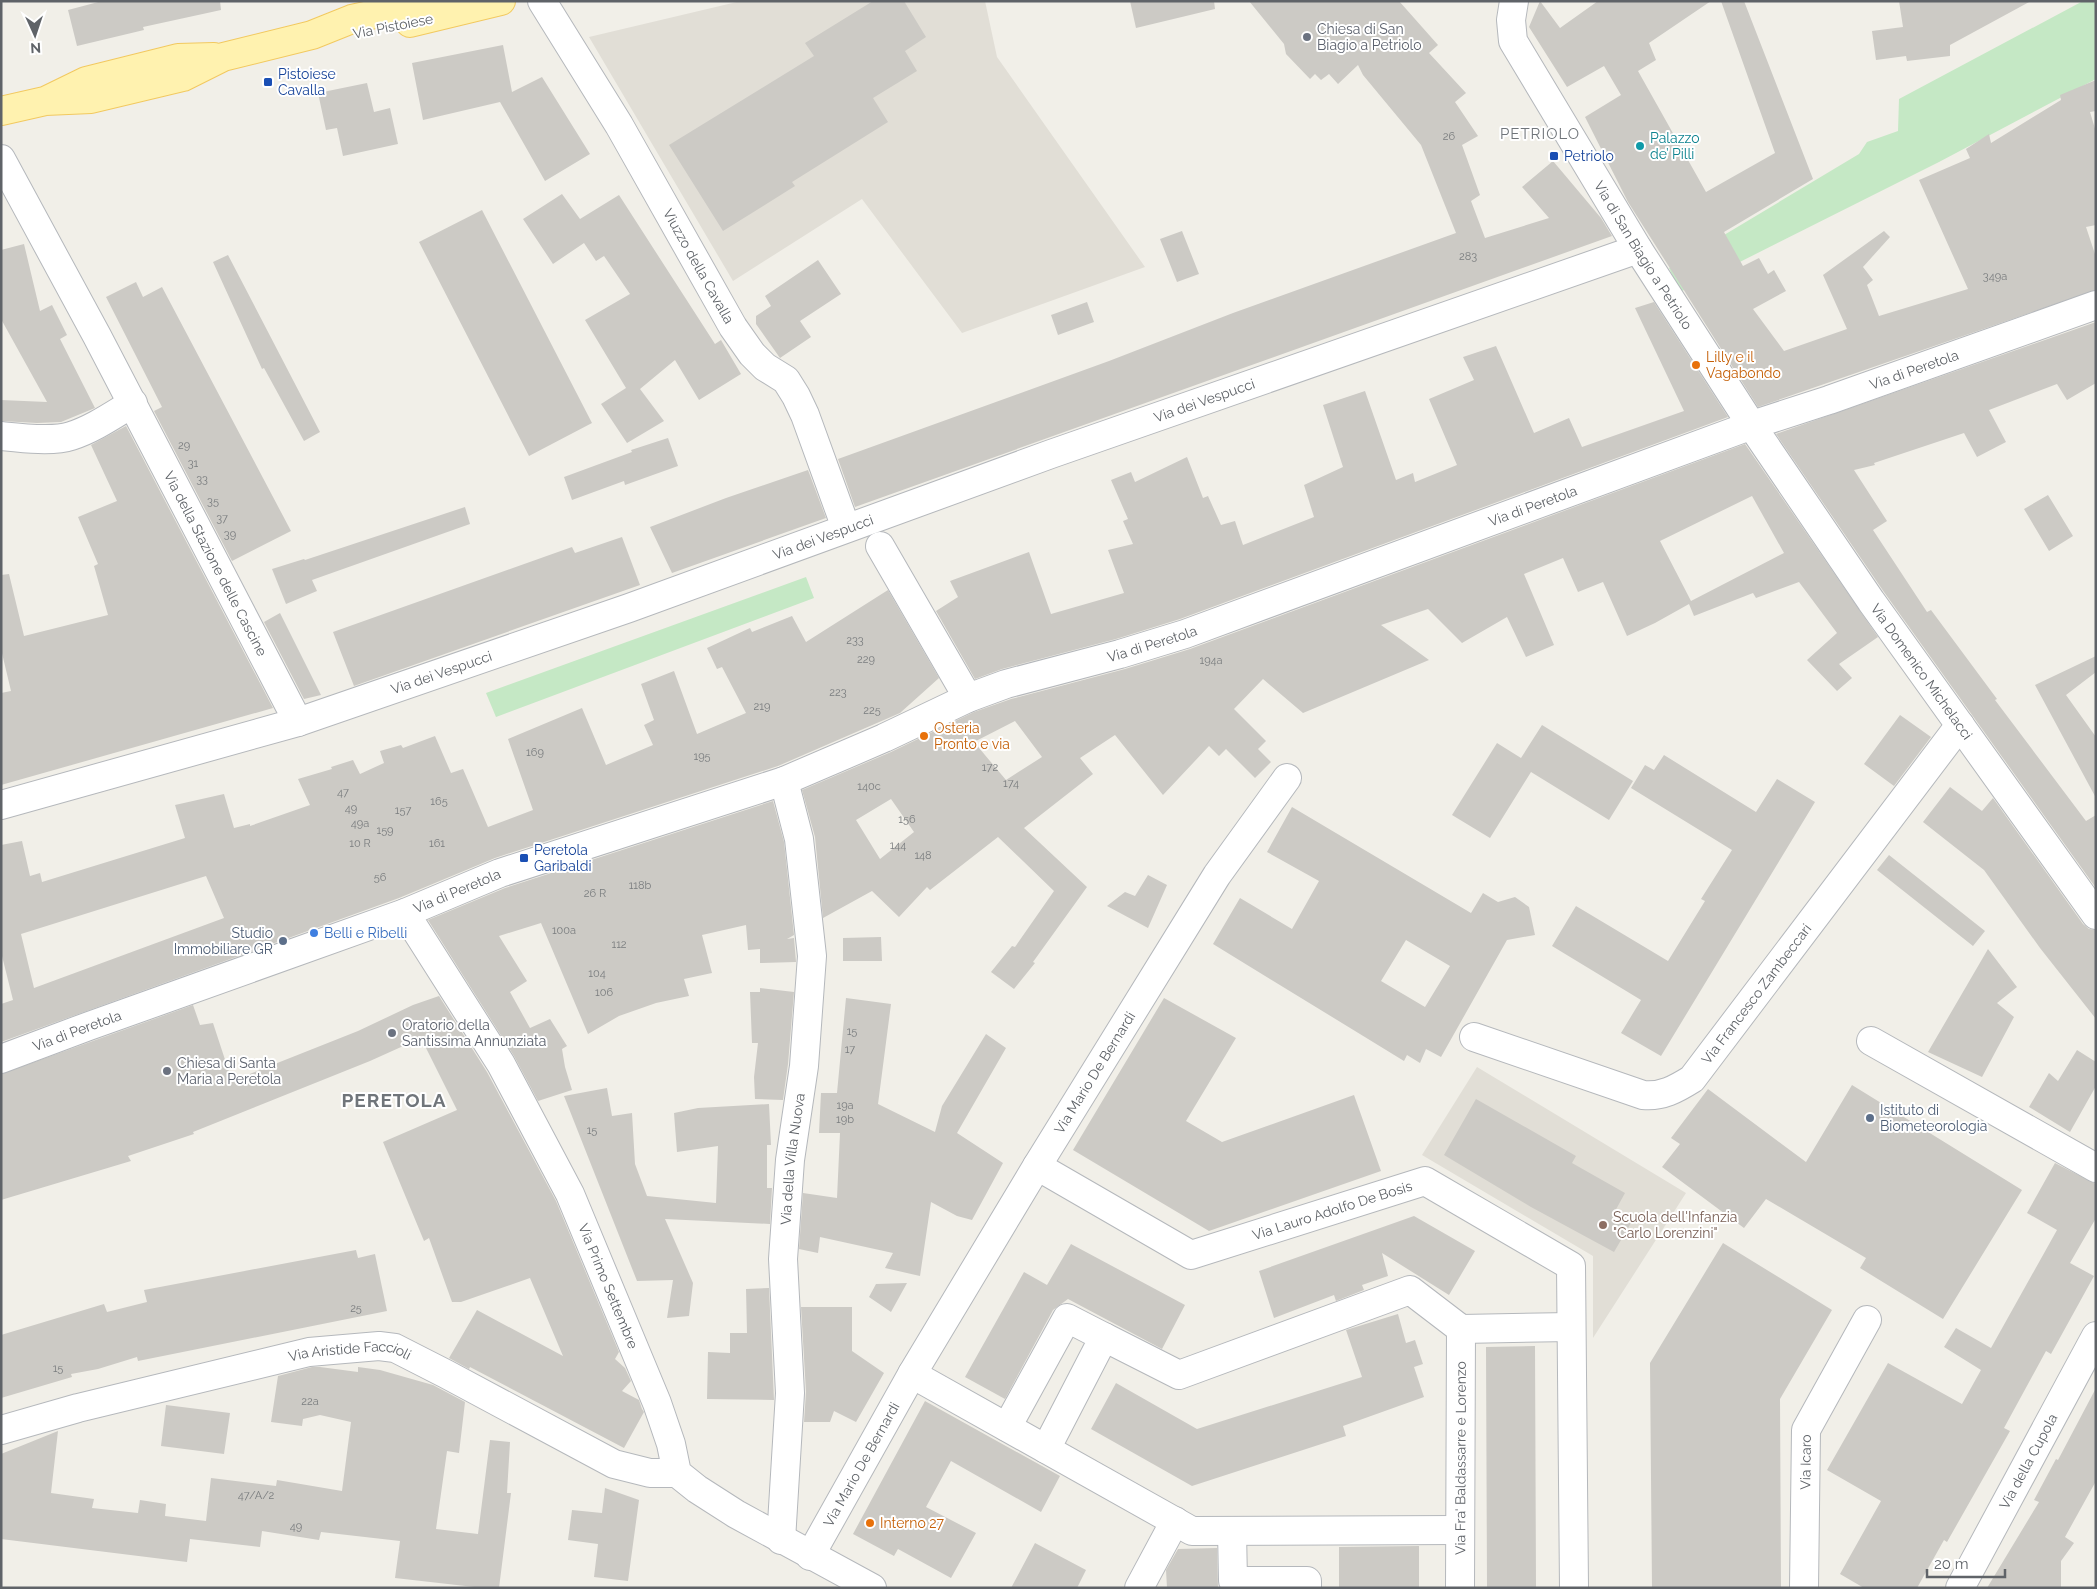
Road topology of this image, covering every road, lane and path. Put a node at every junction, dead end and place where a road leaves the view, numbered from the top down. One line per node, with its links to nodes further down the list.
1 (432, 1): 5 (main road, Via Pistoiese)
2 (501, 1): 5 (main road, Via Pistoiese)
3 (542, 1): 13 (street, Viuzzo della Cavalla)
4 (1514, 1): 8 (street, Via di San Biagio a Petriolo)
5 (312, 36): 6 (main road, Via Pistoiese)
6 (1, 111)
7 (1, 160): 10 (street, Via della Stazione delle Cascine)
8 (1638, 249): 11 (street, Via di San Biagio a Petriolo); 13 (street, Via dei Vespucci)
9 (2096, 305): 11 (street, Via di Peretola)
10 (133, 403): 12 (street); 16 (street, Via della Stazione delle Cascine)
11 (1751, 425): 15 (street, Via di Peretola); 17 (street, Via Domenico Michelacci)
12 (1, 436)
13 (846, 528): 16 (street, Via dei Vespucci)
14 (880, 546): 15 (street)
15 (968, 698): 19 (street, Via di Peretola)
16 (298, 722): 20 (street, Via dei Vespucci)
17 (1960, 725): 22 (street, Via Domenico Michelacci); 23 (street, Via Francesco Zambeccari)
18 (1287, 778): 26 (street, Via Mario De Bernardi)
19 (784, 781): 21 (street, Via di Peretola); 41 (street, Via della Villa Nuova)
20 (1, 805)
21 (405, 913): 25 (street, Via di Peretola); 37 (street, Via Primo Settembre)
22 (2096, 915)
23 (1474, 1037)
24 (1871, 1041): 27 (street)
25 (1, 1059)
26 (1037, 1166): 29 (street, Via Lauro Adolfo De Bosis); 33 (street, Via Mario De Bernardi)
27 (2096, 1168)
28 (1867, 1320): 48 (street, Via Icaro)
29 (1571, 1327): 30 (street); 47 (street, Via Lauro Adolfo De Bosis)
30 (1461, 1328): 32 (street); 39 (street, Via Fra' Baldassarre e Lorenzo)
31 (2096, 1336): 49 (street, Via della Cupola)
32 (1104, 1337): 34 (street); 36 (street)
33 (912, 1374): 34 (street); 42 (street, Via Mario De Bernardi)
34 (1007, 1427): 36 (street)
35 (1, 1430): 37 (street, Via Aristide Faccioli)
36 (1046, 1449): 38 (street)
37 (678, 1473): 41 (street)
38 (1175, 1521): 40 (street); 44 (street)
39 (1460, 1530): 40 (street); 46 (street, Via Fra' Baldassarre e Lorenzo)
40 (1232, 1531): 45 (street)
41 (781, 1540): 42 (street)
42 (810, 1556): 43 (street)
43 (872, 1588)
44 (1139, 1588)
45 (1306, 1588)
46 (1460, 1588)
47 (1574, 1588)
48 (1804, 1588)
49 (1960, 1588)

